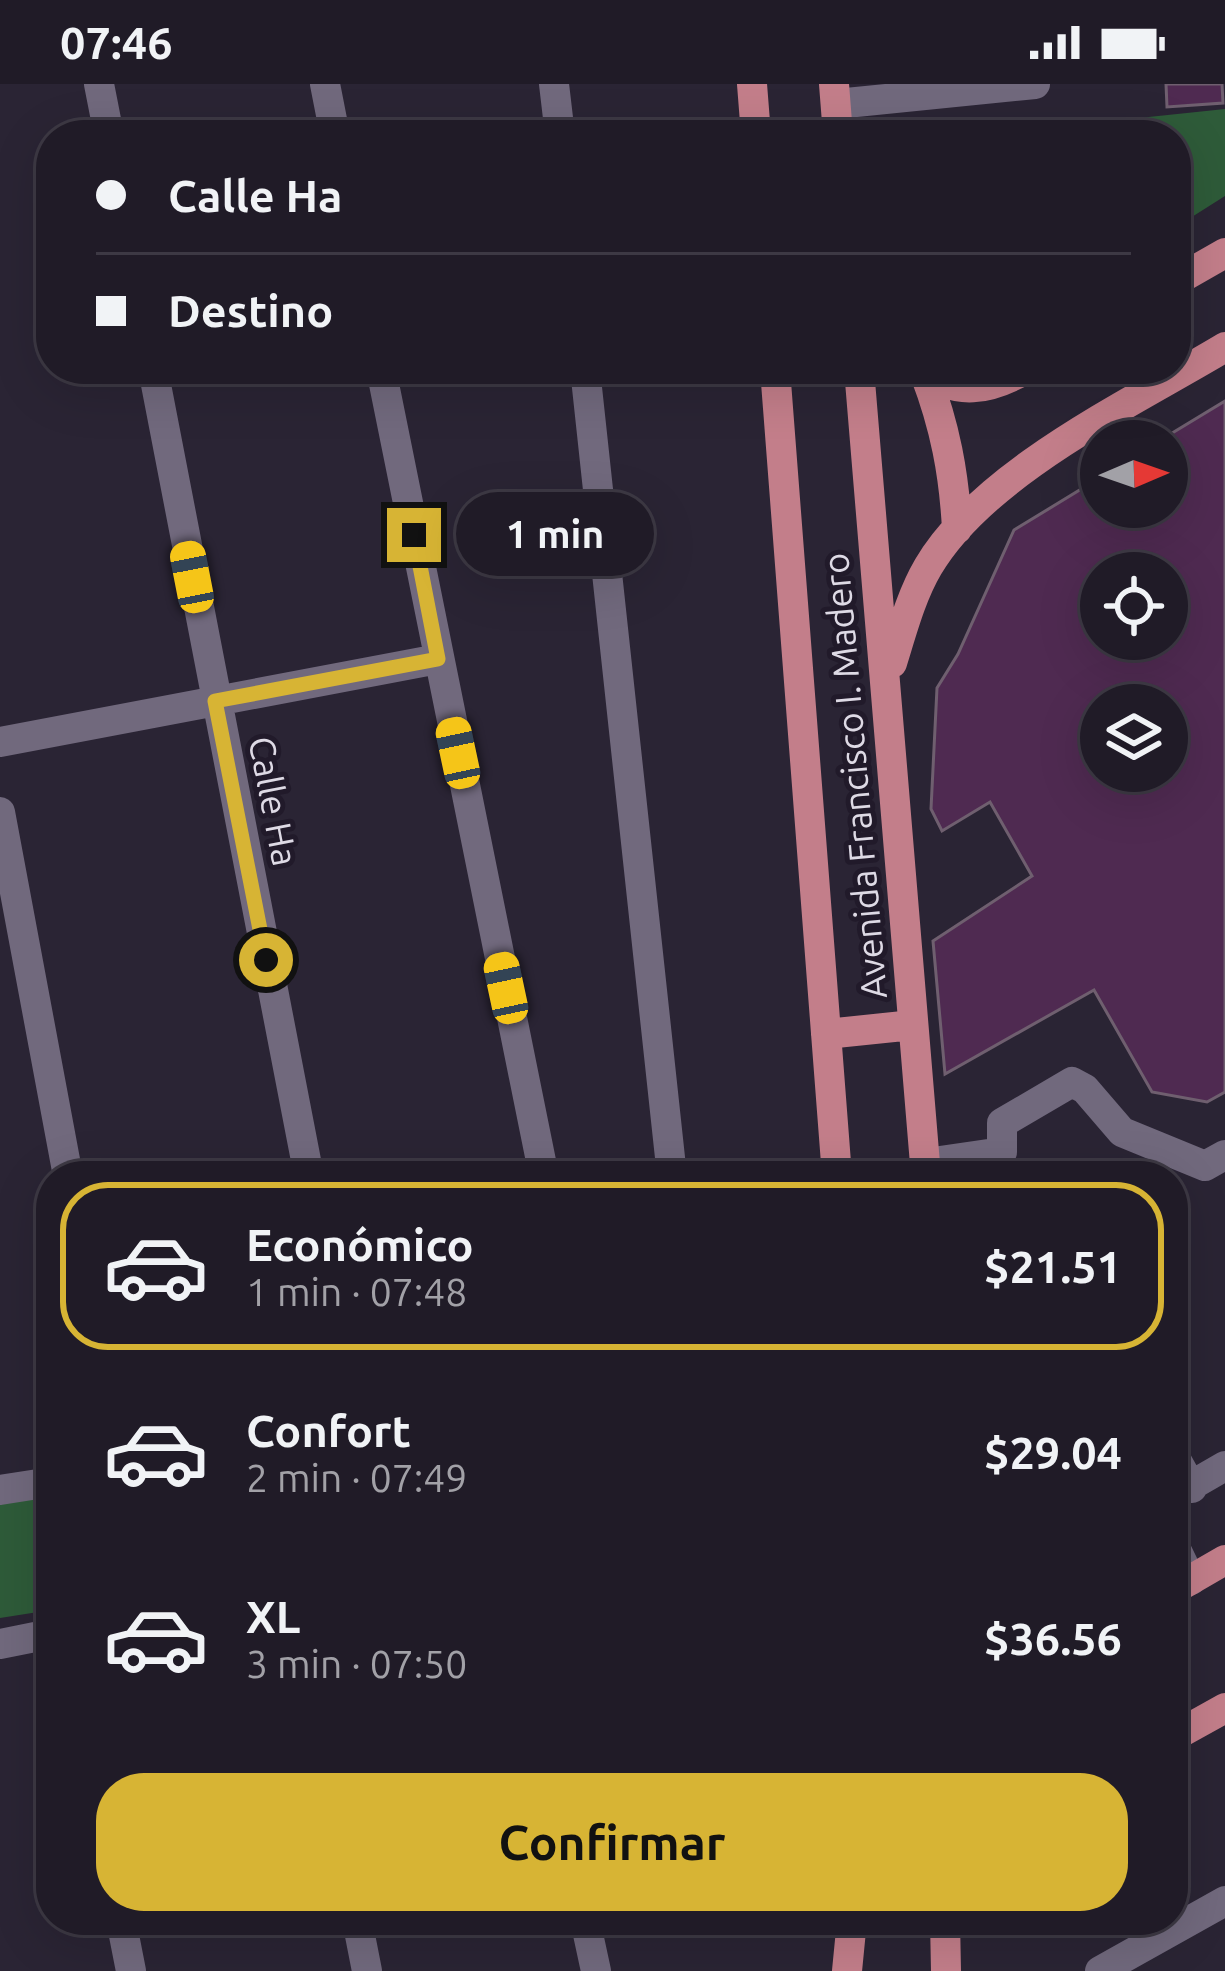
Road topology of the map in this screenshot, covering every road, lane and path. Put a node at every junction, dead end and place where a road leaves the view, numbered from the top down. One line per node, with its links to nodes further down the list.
1 (99, 84): 7 (street)
2 (325, 84): 8 (street)
3 (554, 84): 9 (street)
4 (752, 84): 10 (main road)
5 (1035, 84): 6 (street)
6 (836, 108)
7 (106, 120)
8 (332, 120)
9 (558, 120)
10 (755, 120)
11 (1225, 253): 12 (main road)
12 (1191, 272)
13 (1225, 347): 14 (main road)
14 (1191, 368)
15 (156, 384): 27 (street, Calle Ha)
16 (384, 384): 25 (street)
17 (587, 384): 36 (street)
18 (776, 384): 31 (main road, Avenida Francisco I. Madero)
19 (860, 384): 26 (main road, Avenida Francisco I. Madero)
20 (927, 384): 24 (main road)
21 (952, 384): 22 (main road)
22 (1001, 384)
23 (1164, 384): 24 (main road)
24 (957, 529): 26 (main road)
25 (438, 659): 27 (street); 35 (street)
26 (887, 680): 30 (main road, Avenida Francisco I. Madero)
27 (215, 701): 28 (street); 34 (street, Calle Ha)
28 (0, 742)
29 (0, 812): 33 (street)
30 (913, 1025): 31 (main road); 38 (main road, Avenida Francisco I. Madero)
31 (826, 1034): 37 (main road, Avenida Francisco I. Madero)
32 (1225, 1155): 39 (street)
33 (65, 1161)
34 (306, 1161)
35 (541, 1161)
36 (669, 1161)
37 (836, 1161)
38 (925, 1161)
39 (1002, 1161)
40 (1225, 1466): 42 (street)
41 (36, 1484): 43 (street)
42 (1188, 1489)
43 (0, 1490)
44 (1225, 1561): 45 (main road)
45 (1188, 1582)
46 (36, 1637): 47 (street)
47 (0, 1644)
48 (1225, 1708): 49 (main road)
49 (1188, 1729)
50 (1225, 1901): 51 (street)
51 (1188, 1922)
52 (125, 1935): 58 (street)
53 (360, 1935): 59 (street)
54 (588, 1935): 60 (street)
55 (851, 1935): 61 (main road)
56 (946, 1935): 62 (main road)
57 (1164, 1935): 63 (street)
58 (131, 1971)
59 (367, 1971)
60 (596, 1971)
61 (847, 1971)
62 (946, 1971)
63 (1100, 1971)

